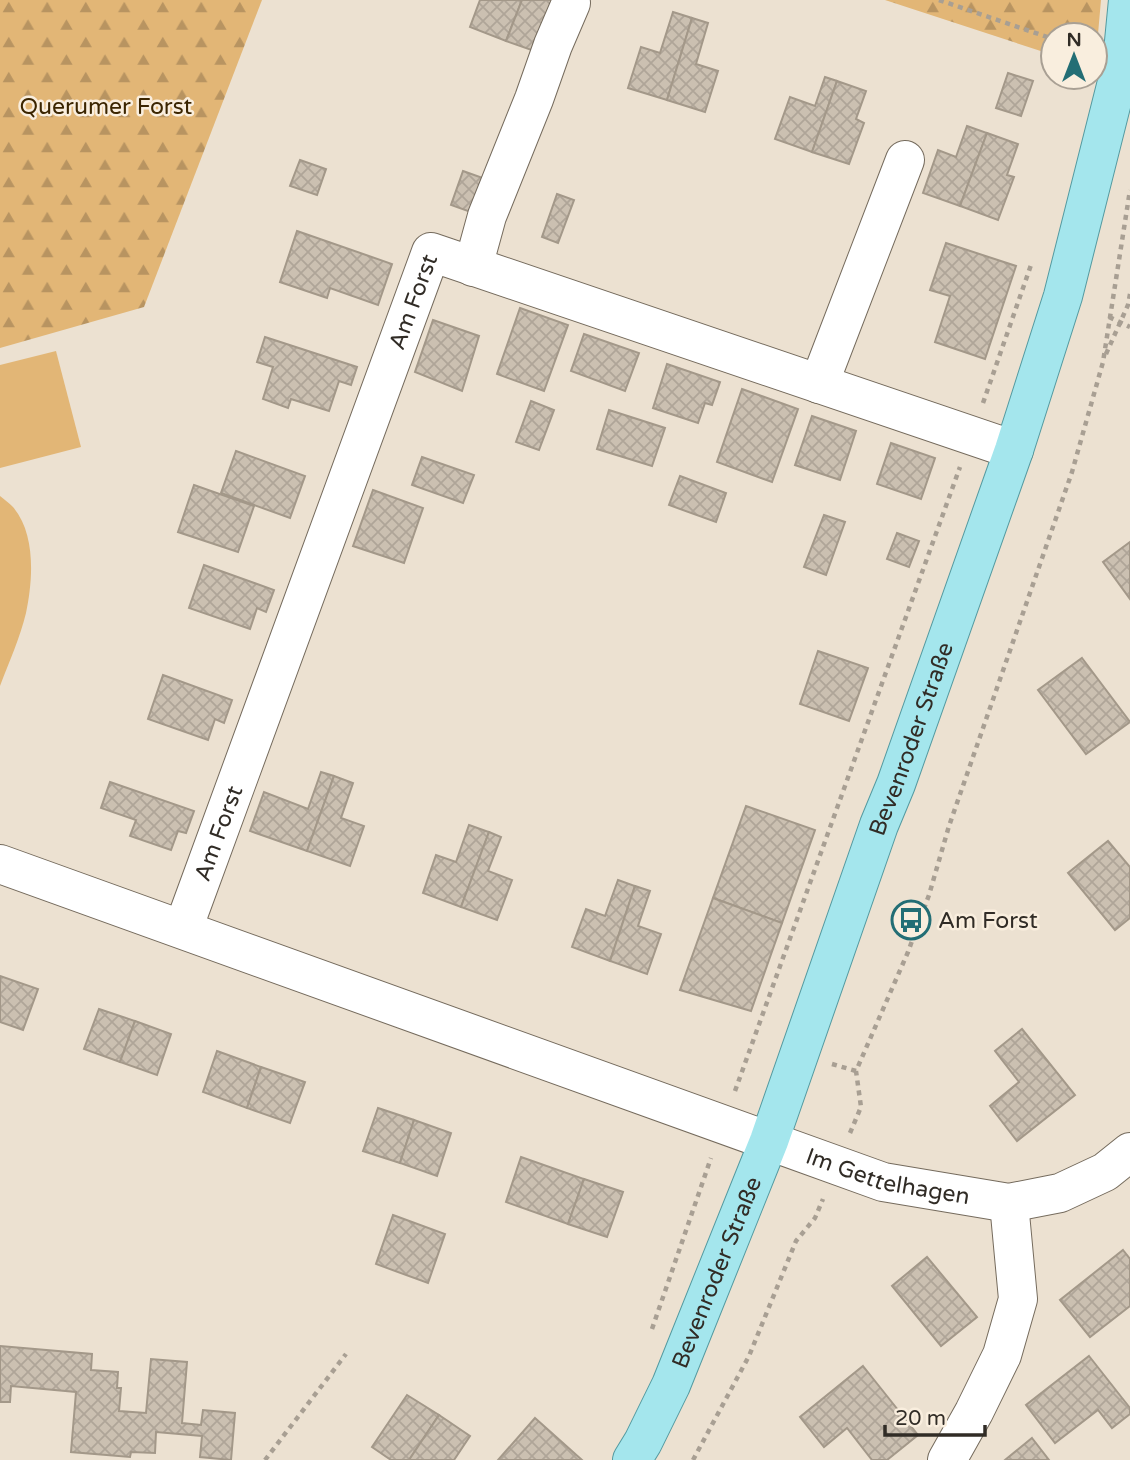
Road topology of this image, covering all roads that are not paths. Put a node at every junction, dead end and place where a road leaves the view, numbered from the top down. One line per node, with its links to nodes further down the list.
1 (1128, 0): 3 (main road, Bevenroder Straße)
2 (571, 3): 5 (street)
3 (1126, 60): 7 (main road, Bevenroder Straße)
4 (905, 160): 6 (street)
5 (473, 267): 6 (street, Am Forst); 9 (street, Am Forst)
6 (819, 384): 7 (street, Am Forst)
7 (1014, 450): 10 (main road, Bevenroder Straße)
8 (0, 864): 9 (street)
9 (183, 929): 10 (street)
10 (769, 1141): 12 (street, Im Gettelhagen); 13 (main road, Bevenroder Straße)
11 (1130, 1152): 12 (street, Im Gettelhagen)
12 (1009, 1203): 14 (street)
13 (632, 1460)
14 (947, 1460)

